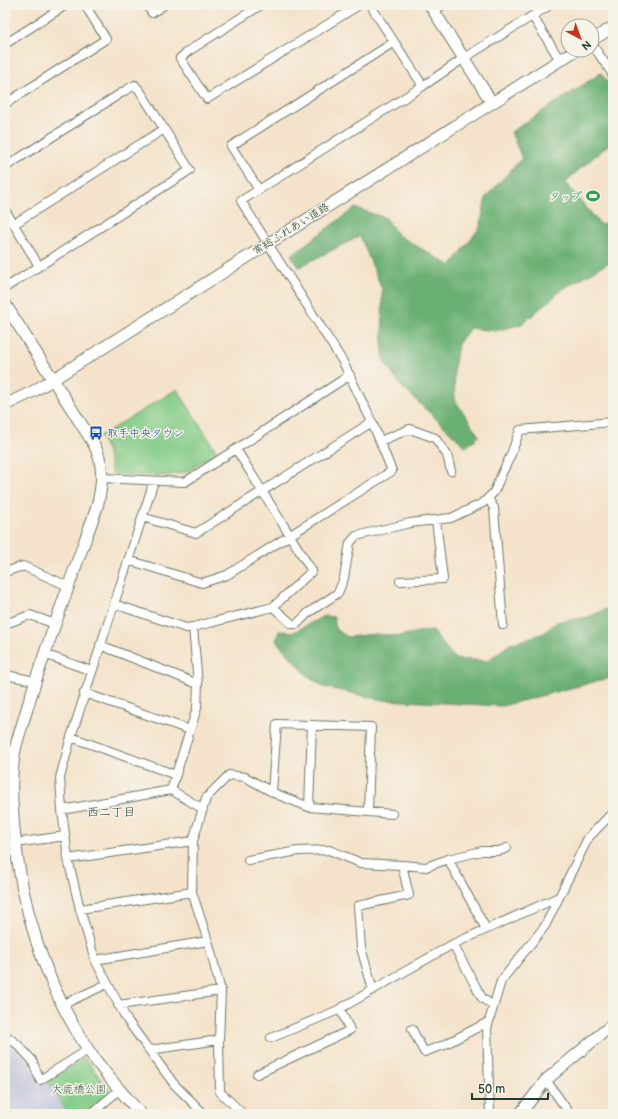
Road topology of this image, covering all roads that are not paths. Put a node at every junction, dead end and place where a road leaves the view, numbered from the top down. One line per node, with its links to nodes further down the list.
1 (66, 5): 14 (street)
2 (85, 5): 22 (street)
3 (147, 5): 4 (street)
4 (164, 5)
5 (261, 5): 6 (street)
6 (358, 5)
7 (370, 5): 13 (street)
8 (550, 5): 10 (street)
9 (435, 7): 16 (street)
10 (532, 17): 16 (street); 18 (street)
11 (613, 26): 12 (street)
12 (600, 35)
13 (394, 42): 20 (street); 25 (street)
14 (5, 44)
15 (600, 56): 19 (street)
16 (464, 58): 20 (street); 21 (street)
17 (563, 58): 18 (street, 常総ふれあい道路)
18 (560, 60): 21 (street, 常総ふれあい道路)
19 (613, 75)
20 (423, 86): 25 (street)
21 (492, 103): 28 (street, 常総ふれあい道路)
22 (5, 104)
23 (164, 129): 24 (street); 27 (street); 29 (street)
24 (5, 167)
25 (259, 190): 28 (street)
26 (5, 210): 27 (street)
27 (14, 224): 29 (street)
28 (268, 244): 32 (street); 33 (street, 常総ふれあい道路)
29 (39, 266): 30 (street)
30 (5, 288)
31 (5, 304): 33 (street)
32 (350, 375): 35 (street); 38 (street)
33 (52, 380): 34 (street, 常総ふれあい道路); 40 (street)
34 (5, 405)
35 (372, 422): 37 (street); 42 (street)
36 (613, 422): 43 (street)
37 (380, 442): 39 (street); 46 (street)
38 (236, 448): 41 (street); 42 (street)
39 (451, 471)
40 (101, 478): 41 (street); 50 (street)
41 (154, 481): 44 (street)
42 (263, 492): 44 (street); 46 (street)
43 (488, 498): 45 (street); 55 (street)
44 (142, 517): 47 (street)
45 (436, 520): 49 (street); 52 (street)
46 (290, 536): 47 (street); 52 (street)
47 (128, 560): 51 (street)
48 (5, 572): 50 (street)
49 (400, 581)
50 (68, 586): 54 (street)
51 (114, 604): 56 (street); 57 (street)
52 (273, 607): 56 (street)
53 (5, 624): 54 (street)
54 (55, 624): 58 (street)
55 (503, 625)
56 (193, 627): 62 (street)
57 (100, 645): 59 (street); 62 (street)
58 (44, 654): 59 (street); 61 (street)
59 (92, 671): 63 (street)
60 (5, 677): 61 (street)
61 (35, 681): 67 (street)
62 (198, 684): 65 (street)
63 (84, 693): 65 (street); 66 (street)
64 (312, 725): 70 (street); 71 (street); 74 (street)
65 (190, 730): 68 (street)
66 (71, 737): 68 (street); 73 (street)
67 (9, 754): 79 (street)
68 (176, 775): 69 (street)
69 (171, 790): 72 (street); 73 (street)
70 (272, 792): 71 (street); 72 (street)
71 (309, 807): 74 (street)
72 (203, 809): 78 (street)
73 (62, 810): 77 (street)
74 (368, 812): 76 (street)
75 (613, 812): 86 (street)
76 (392, 814)
77 (65, 836): 79 (street); 81 (street)
78 (193, 841): 81 (street); 85 (street)
79 (15, 844): 96 (street)
80 (507, 848): 82 (street)
81 (68, 859): 87 (street)
82 (448, 859): 84 (street); 88 (street)
83 (248, 860): 84 (street)
84 (402, 865): 93 (street)
85 (192, 892): 87 (street); 89 (street)
86 (559, 897): 88 (street); 97 (street)
87 (80, 909): 91 (street)
88 (486, 929): 90 (street)
89 (208, 941): 91 (street); 94 (street)
90 (453, 944): 93 (street); 97 (street)
91 (95, 960): 92 (street)
92 (107, 984): 95 (street); 96 (street)
93 (373, 990): 98 (street)
94 (221, 991): 95 (street); 104 (street)
95 (118, 1005): 106 (street)
96 (62, 1006): 105 (street)
97 (493, 1006): 99 (street)
98 (340, 1009): 103 (street); 107 (street)
99 (488, 1022): 101 (street); 114 (street)
100 (613, 1024): 108 (street)
101 (412, 1029)
102 (5, 1035): 105 (street)
103 (271, 1038)
104 (218, 1040): 106 (street); 113 (street)
105 (88, 1050): 109 (street)
106 (149, 1050): 112 (street)
107 (257, 1074)
108 (546, 1080): 115 (street); 116 (street)
109 (119, 1090): 110 (street); 111 (street)
110 (90, 1114)
111 (141, 1114)
112 (204, 1114)
113 (243, 1114)
114 (490, 1114)
115 (520, 1114)
116 (570, 1114)

